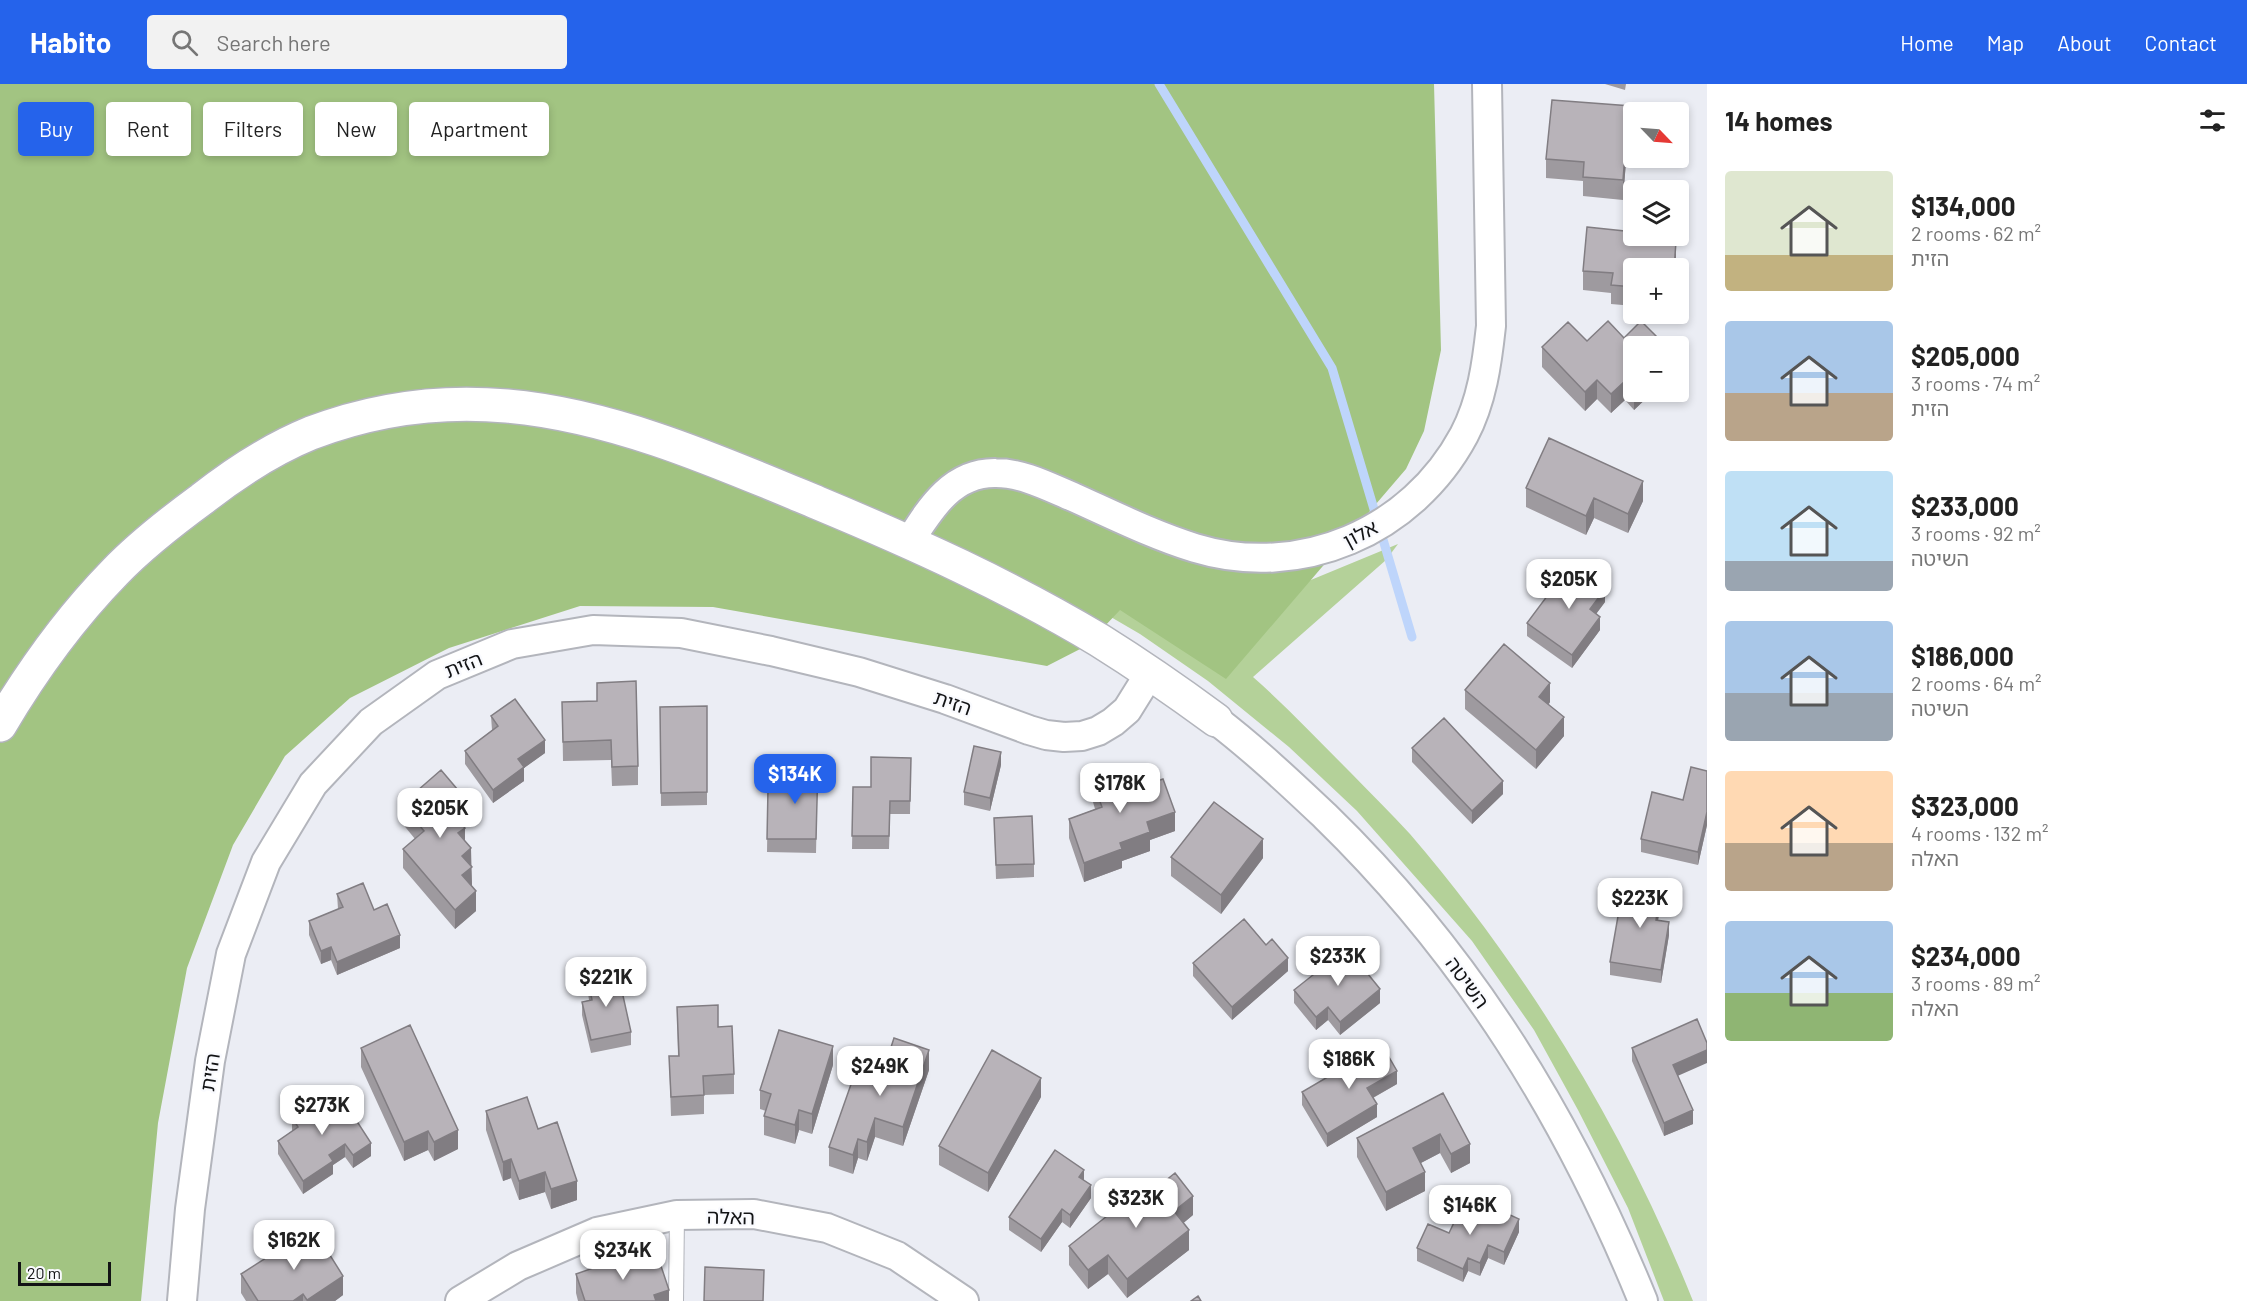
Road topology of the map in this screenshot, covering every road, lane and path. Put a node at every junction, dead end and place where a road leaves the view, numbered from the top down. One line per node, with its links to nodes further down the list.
1 (1487, 84): 2 (street, אלון)
2 (909, 542): 3 (main road); 5 (main road)
3 (1150, 673): 4 (main road); 7 (street, הזית)
4 (1216, 720): 11 (street, השיטה)
5 (0, 725)
6 (677, 1215): 8 (street, האלה); 9 (lane); 10 (street, האלה)
7 (182, 1301)
8 (460, 1301)
9 (676, 1301)
10 (964, 1301)
11 (1643, 1301)

